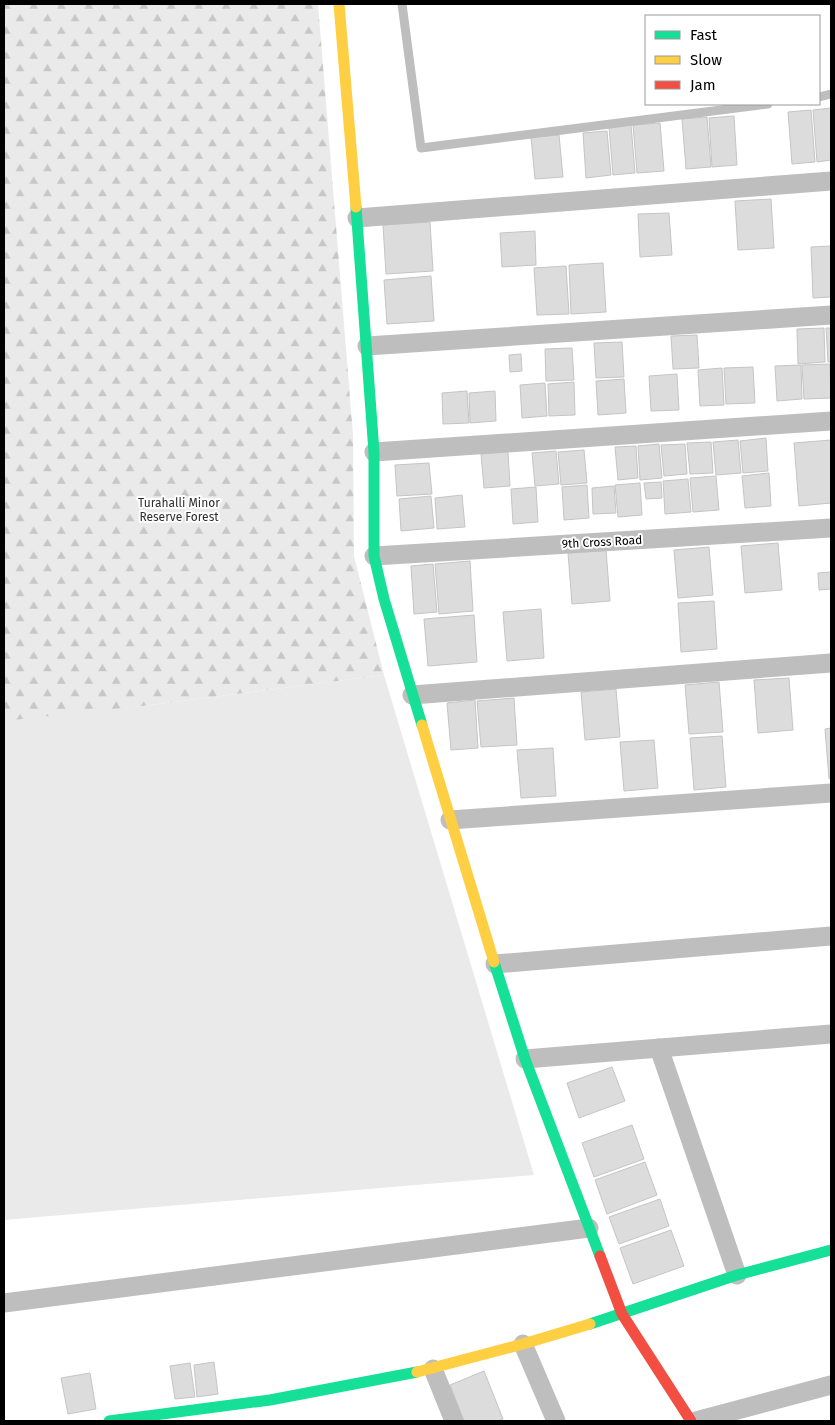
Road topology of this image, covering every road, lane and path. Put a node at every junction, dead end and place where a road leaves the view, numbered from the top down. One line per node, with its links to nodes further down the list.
1 (339, 4): 5 (street)
2 (402, 4): 3 (lane)
3 (760, 105)
4 (831, 181): 5 (street)
5 (357, 218): 7 (street)
6 (831, 315): 7 (street)
7 (367, 346): 9 (street)
8 (831, 421): 9 (street)
9 (374, 452): 11 (street)
10 (831, 528): 11 (street, 9th Cross Road)
11 (374, 556): 13 (street)
12 (831, 663): 13 (street)
13 (412, 695): 15 (street)
14 (831, 793): 15 (street)
15 (450, 820): 17 (street)
16 (831, 936): 17 (street)
17 (495, 964): 20 (street)
18 (831, 1034): 19 (street)
19 (659, 1048): 20 (street); 23 (street)
20 (525, 1059): 21 (street)
21 (589, 1228): 24 (street); 25 (street)
22 (831, 1250): 23 (street)
23 (737, 1275): 25 (street)
24 (4, 1303)
25 (622, 1314): 26 (street); 32 (street)
26 (523, 1344): 27 (street); 31 (street)
27 (433, 1369): 29 (street); 30 (street)
28 (831, 1384): 33 (street)
29 (109, 1421)
30 (454, 1421)
31 (556, 1421)
32 (691, 1421)
33 (696, 1421)

